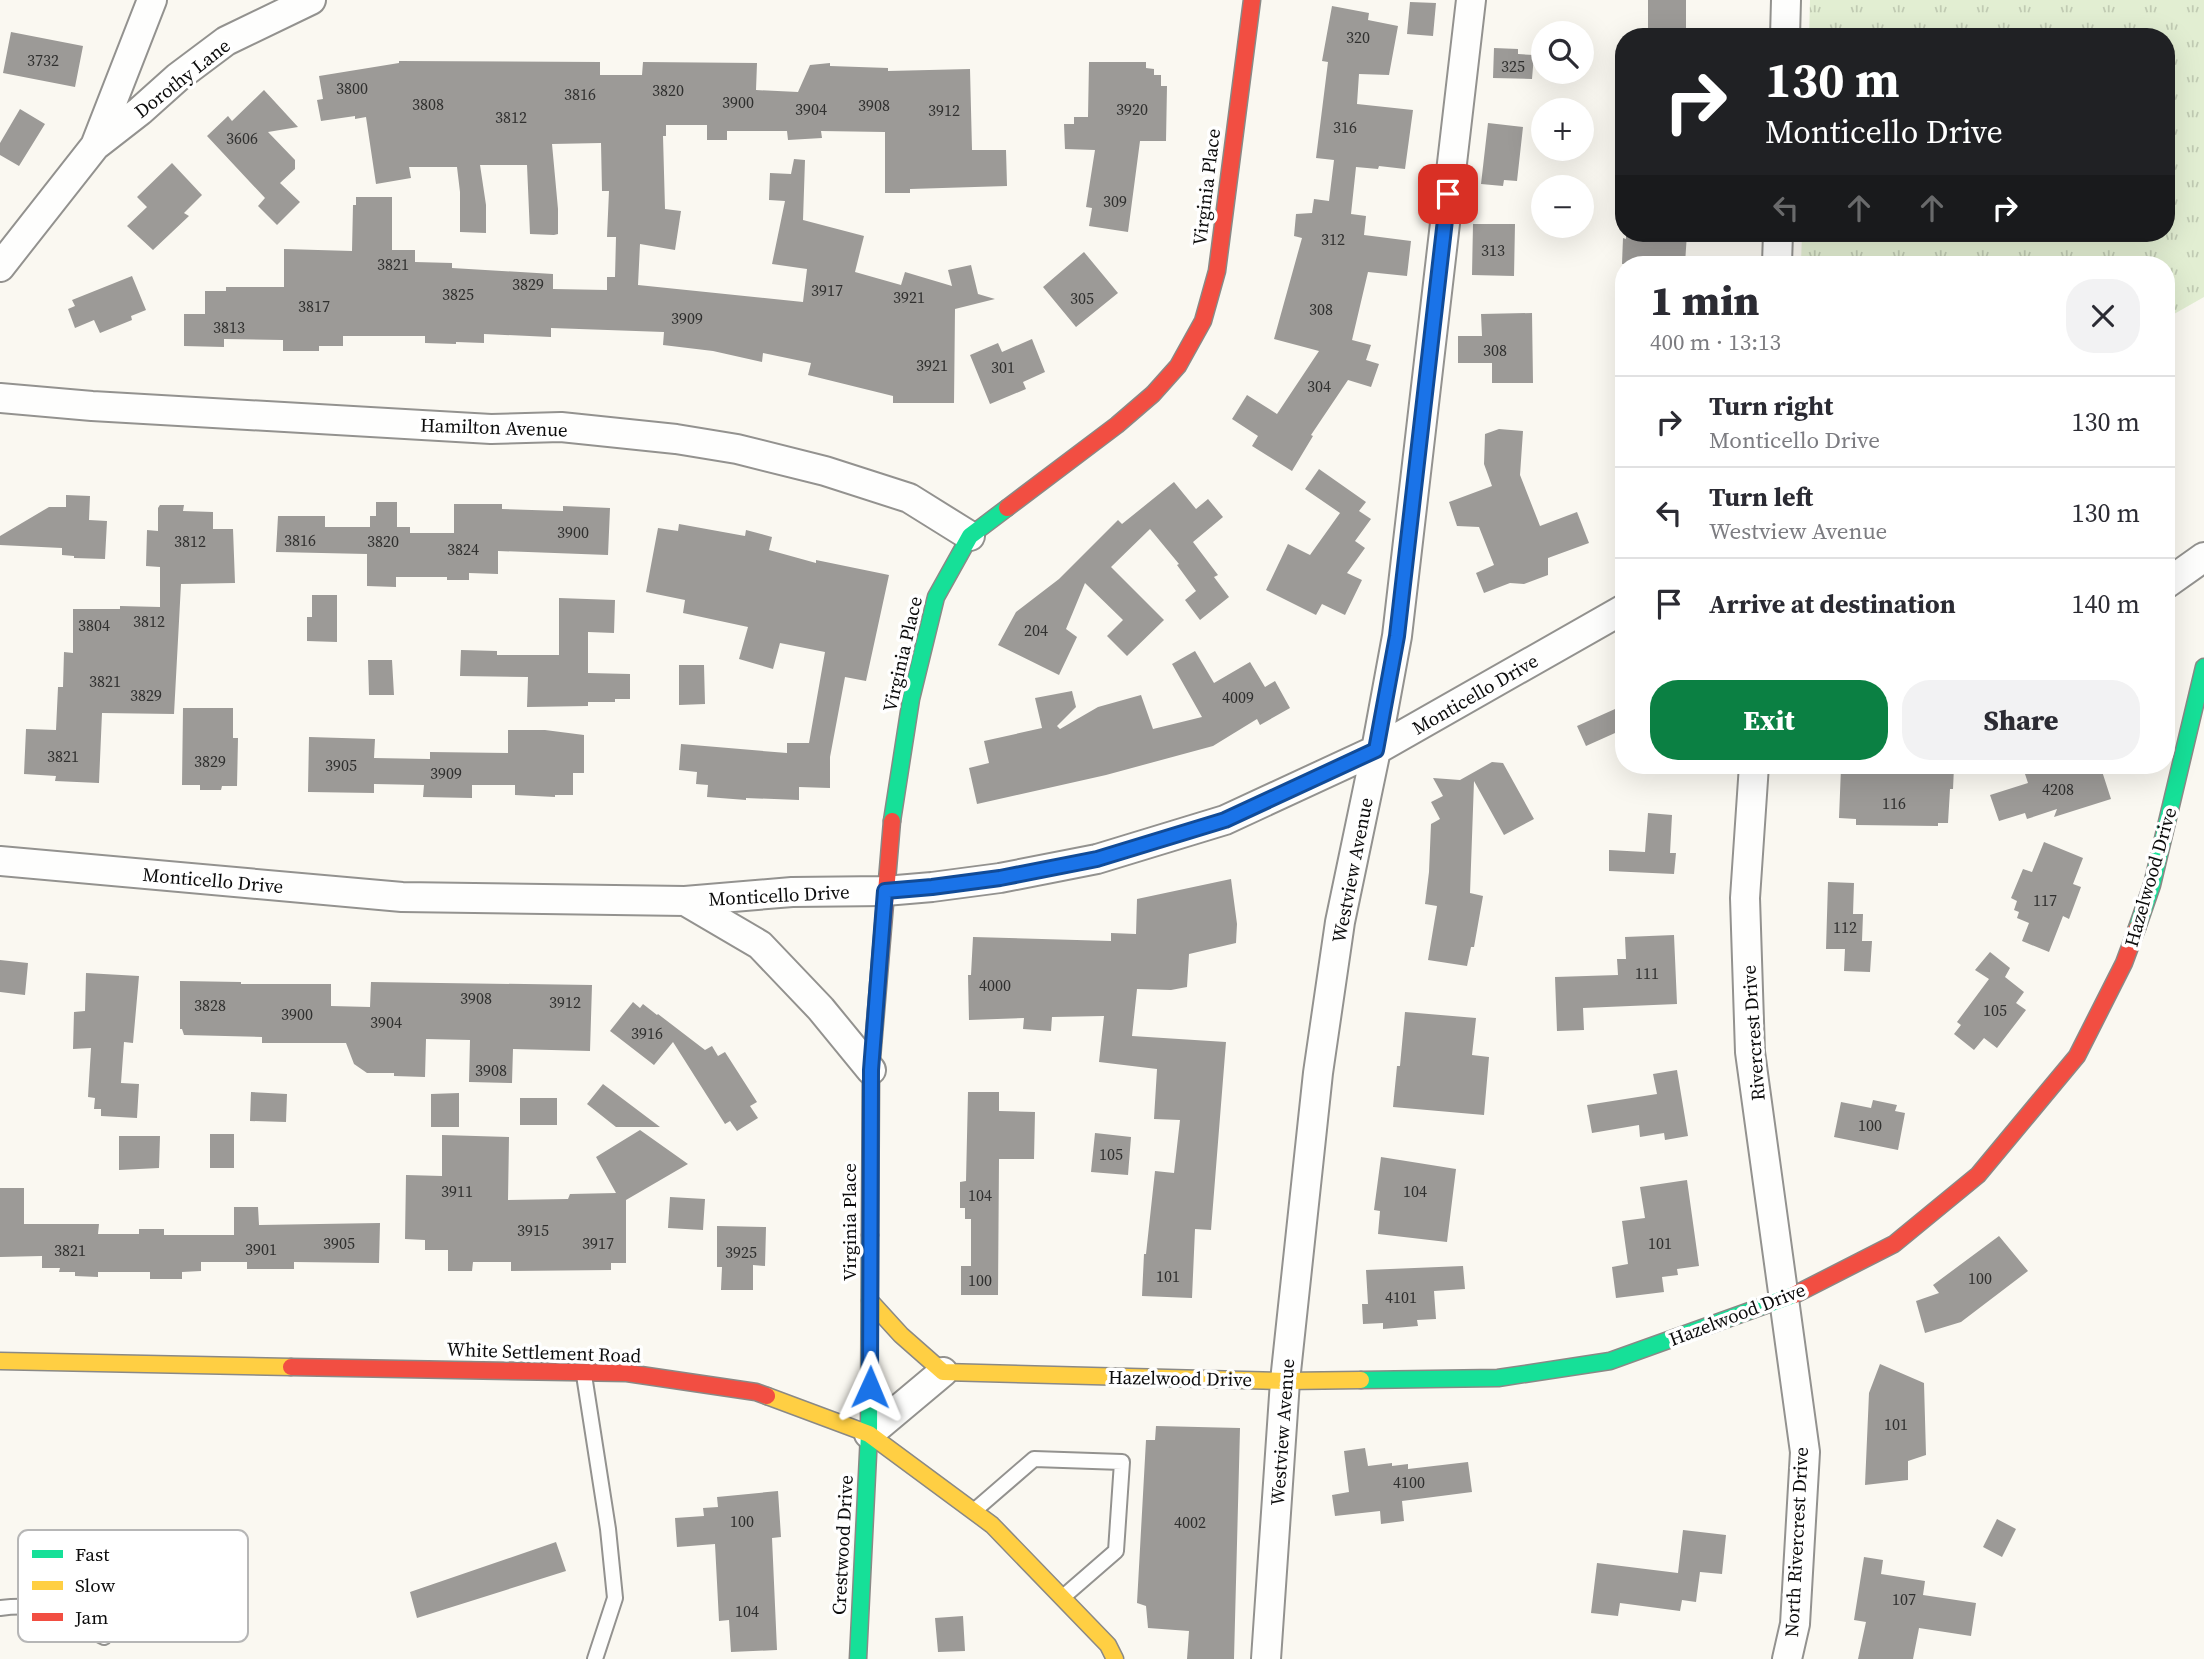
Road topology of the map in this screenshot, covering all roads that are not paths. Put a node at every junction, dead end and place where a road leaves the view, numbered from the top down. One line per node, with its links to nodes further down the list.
1 (152, 0): 7 (street, Dorothy Lane)
2 (311, 0): 7 (street, Dorothy Lane)
3 (1252, 0): 10 (street, Virginia Place)
4 (1471, 0): 15 (street, Westview Avenue)
5 (1786, 0): 6 (street)
6 (1785, 28)
7 (95, 146): 8 (street, Dorothy Lane)
8 (0, 267)
9 (0, 398): 10 (street, Hamilton Avenue)
10 (970, 536): 18 (street, Virginia Place)
11 (2204, 557): 12 (street)
12 (2175, 578)
13 (1615, 614): 15 (street, Monticello Drive)
14 (2204, 668): 21 (street, Hazelwood Drive)
15 (1376, 750): 18 (street, Monticello Drive); 26 (street, Westview Avenue)
16 (1753, 774): 21 (street, Rivercrest Drive)
17 (0, 861): 19 (street, Monticello Drive)
18 (885, 891): 19 (street, Monticello Drive); 20 (street, Virginia Place)
19 (685, 901): 20 (street)
20 (871, 1070): 22 (street, Virginia Place)
21 (1785, 1299): 26 (street, Hazelwood Drive); 36 (street, North Rivercrest Drive)
22 (870, 1301): 24 (street); 27 (street, Virginia Place)
23 (0, 1361): 25 (street, White Settlement Road)
24 (943, 1372): 26 (street, Hazelwood Drive); 27 (street)
25 (584, 1373): 27 (street, White Settlement Road); 32 (lane)
26 (1285, 1381): 35 (street, Westview Avenue)
27 (869, 1434): 28 (street, White Settlement Road); 33 (street, Crestwood Drive)
28 (974, 1511): 29 (street, White Settlement Road); 29 (lane)
29 (1062, 1598): 34 (street, White Settlement Road)
30 (18, 1606): 31 (lane)
31 (0, 1608)
32 (596, 1659)
33 (858, 1659)
34 (1115, 1659)
35 (1266, 1659)
36 (1787, 1659)

